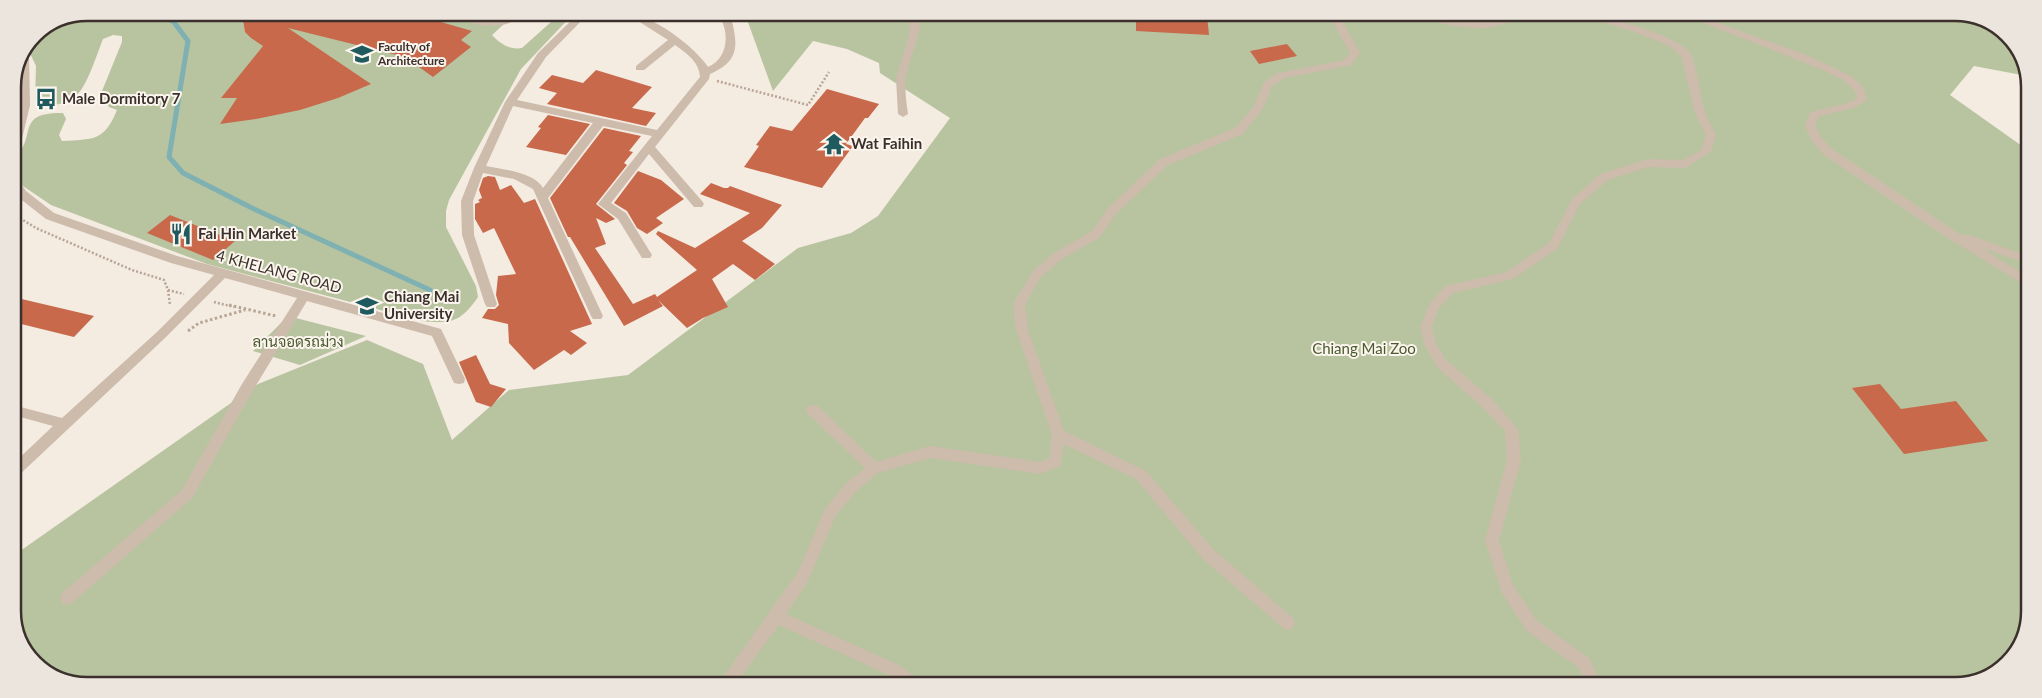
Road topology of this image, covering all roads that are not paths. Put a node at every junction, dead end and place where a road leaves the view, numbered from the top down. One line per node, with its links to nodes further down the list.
1 (482, 21): 2 (street)
2 (510, 21)
3 (576, 21): 16 (street)
4 (643, 21): 12 (street)
5 (727, 21): 15 (street)
6 (916, 21): 18 (street)
7 (1337, 21): 38 (street)
8 (1445, 21): 9 (street)
9 (1508, 21)
10 (1609, 21): 46 (street)
11 (1704, 21): 26 (street)
12 (674, 40): 13 (street); 15 (street)
13 (640, 68)
14 (24, 70): 17 (street)
15 (706, 75): 20 (street)
16 (510, 102): 19 (street); 22 (street)
17 (21, 110)
18 (903, 114)
19 (600, 122): 20 (street); 24 (street)
20 (658, 134): 21 (street)
21 (649, 147): 25 (street); 27 (street)
22 (479, 168): 24 (street); 32 (street)
23 (21, 193): 29 (street, 4 KHELANG ROAD)
24 (541, 199): 33 (street)
25 (698, 204)
26 (1947, 232): 28 (street); 30 (street)
27 (646, 255)
28 (2021, 258)
29 (222, 274): 31 (street, 4 KHELANG ROAD); 37 (street)
30 (2021, 279)
31 (304, 296): 34 (street, 4 KHELANG ROAD); 41 (street)
32 (491, 304)
33 (597, 316)
34 (459, 379)
35 (813, 410): 40 (street)
36 (21, 412): 37 (street)
37 (64, 424): 39 (street)
38 (1058, 434): 40 (street); 43 (street)
39 (21, 464)
40 (874, 468): 42 (street)
41 (67, 598)
42 (776, 617): 44 (street); 45 (street)
43 (1288, 623)
44 (731, 677)
45 (904, 677)
46 (1590, 677)

